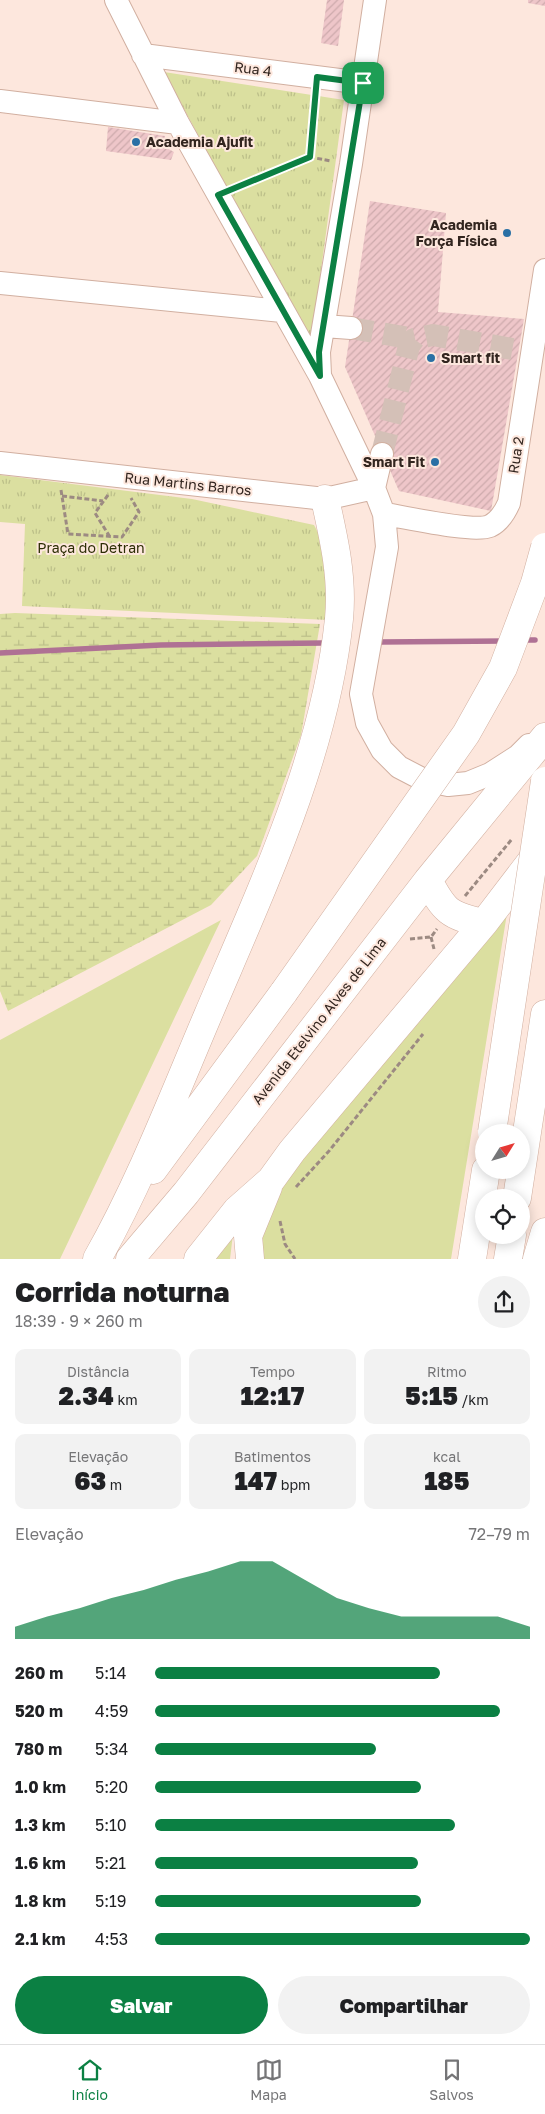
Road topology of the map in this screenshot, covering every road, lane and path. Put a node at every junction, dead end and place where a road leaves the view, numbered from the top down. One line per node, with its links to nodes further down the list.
1 (116, 0): 3 (street)
2 (375, 0): 5 (street)
3 (143, 55): 4 (street, Rua 4); 7 (street)
4 (317, 77): 5 (street, Rua 4); 8 (path)
5 (363, 83): 9 (street)
6 (0, 100): 7 (street)
7 (178, 123): 10 (street)
8 (310, 157): 9 (path); 10 (path)
9 (351, 164): 14 (street)
10 (218, 195): 13 (street)
11 (545, 270): 26 (street, Rua 2)
12 (0, 283): 13 (street)
13 (282, 312): 16 (street)
14 (324, 326): 15 (street); 16 (street)
15 (350, 328)
16 (320, 376): 20 (street)
17 (382, 454): 20 (street)
18 (0, 463): 19 (street, Rua Martins Barros)
19 (58, 469): 22 (path); 24 (street, Rua Martins Barros)
20 (374, 488): 24 (street, Rua Martins Barros); 26 (street)
21 (115, 495): 25 (path)
22 (62, 496): 25 (path); 27 (path)
23 (130, 496): 27 (path)
24 (325, 499): 44 (main road)
25 (103, 501): 27 (path)
26 (384, 514): 29 (street)
27 (110, 536)
28 (545, 548): 44 (main road, bridge)
29 (545, 728)
30 (545, 737): 34 (main road, Avenida Etelvino Alves de Lima)
31 (545, 781): 40 (main road, bridge)
32 (514, 837): 35 (path)
33 (545, 844): 36 (main road)
34 (428, 880): 35 (main road); 49 (main road, Avenida Etelvino Alves de Lima)
35 (450, 914): 36 (main road); 37 (path)
36 (484, 923): 42 (main road)
37 (431, 937)
38 (545, 1014): 43 (main road)
39 (428, 1028): 42 (path)
40 (493, 1124)
41 (485, 1179): 53 (main road)
42 (282, 1185): 50 (main road); 51 (main road)
43 (518, 1189)
44 (126, 1208): 48 (main road)
45 (281, 1213): 52 (path)
46 (545, 1232): 55 (main road)
47 (510, 1244): 54 (main road)
48 (97, 1259)
49 (130, 1259)
50 (198, 1259)
51 (250, 1259)
52 (295, 1259)
53 (472, 1259)
54 (508, 1259)
55 (537, 1259)

